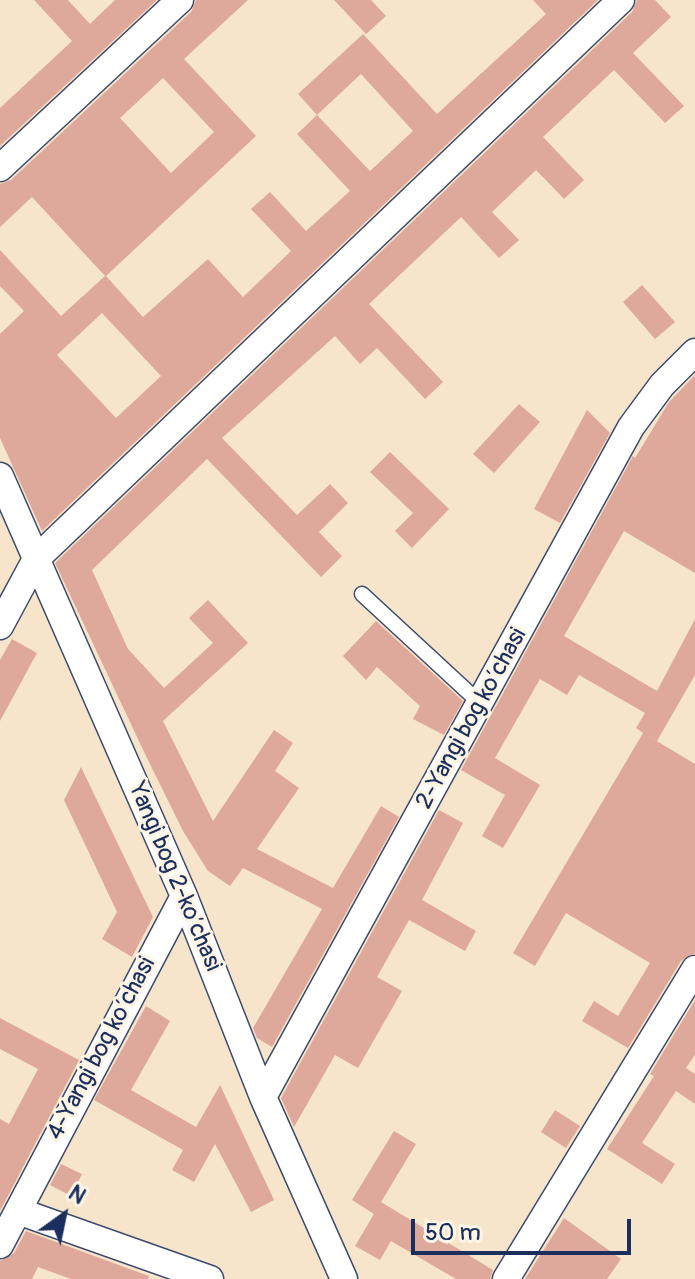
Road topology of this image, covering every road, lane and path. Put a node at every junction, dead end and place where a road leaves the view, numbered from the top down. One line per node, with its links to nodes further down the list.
1 (180, 0): 3 (street)
2 (621, 0): 6 (street)
3 (0, 168)
4 (695, 352): 9 (street, 2-Yangi bog koʼchasi)
5 (0, 476): 6 (street, Yangi bog 2-koʼchasi)
6 (36, 559): 8 (street); 10 (street, Yangi bog 2-koʼchasi)
7 (362, 594): 9 (lane)
8 (0, 626)
9 (481, 704): 12 (street, 2-Yangi bog koʼchasi)
10 (184, 896): 12 (street, Yangi bog 2-koʼchasi); 13 (street, 4-Yangi bog koʼchasi)
11 (695, 969): 17 (street)
12 (263, 1097): 16 (street, Yangi bog 2-koʼchasi)
13 (18, 1211): 14 (street, 4-Yangi bog koʼchasi); 15 (street)
14 (0, 1245)
15 (210, 1279)
16 (344, 1279)
17 (506, 1279)

